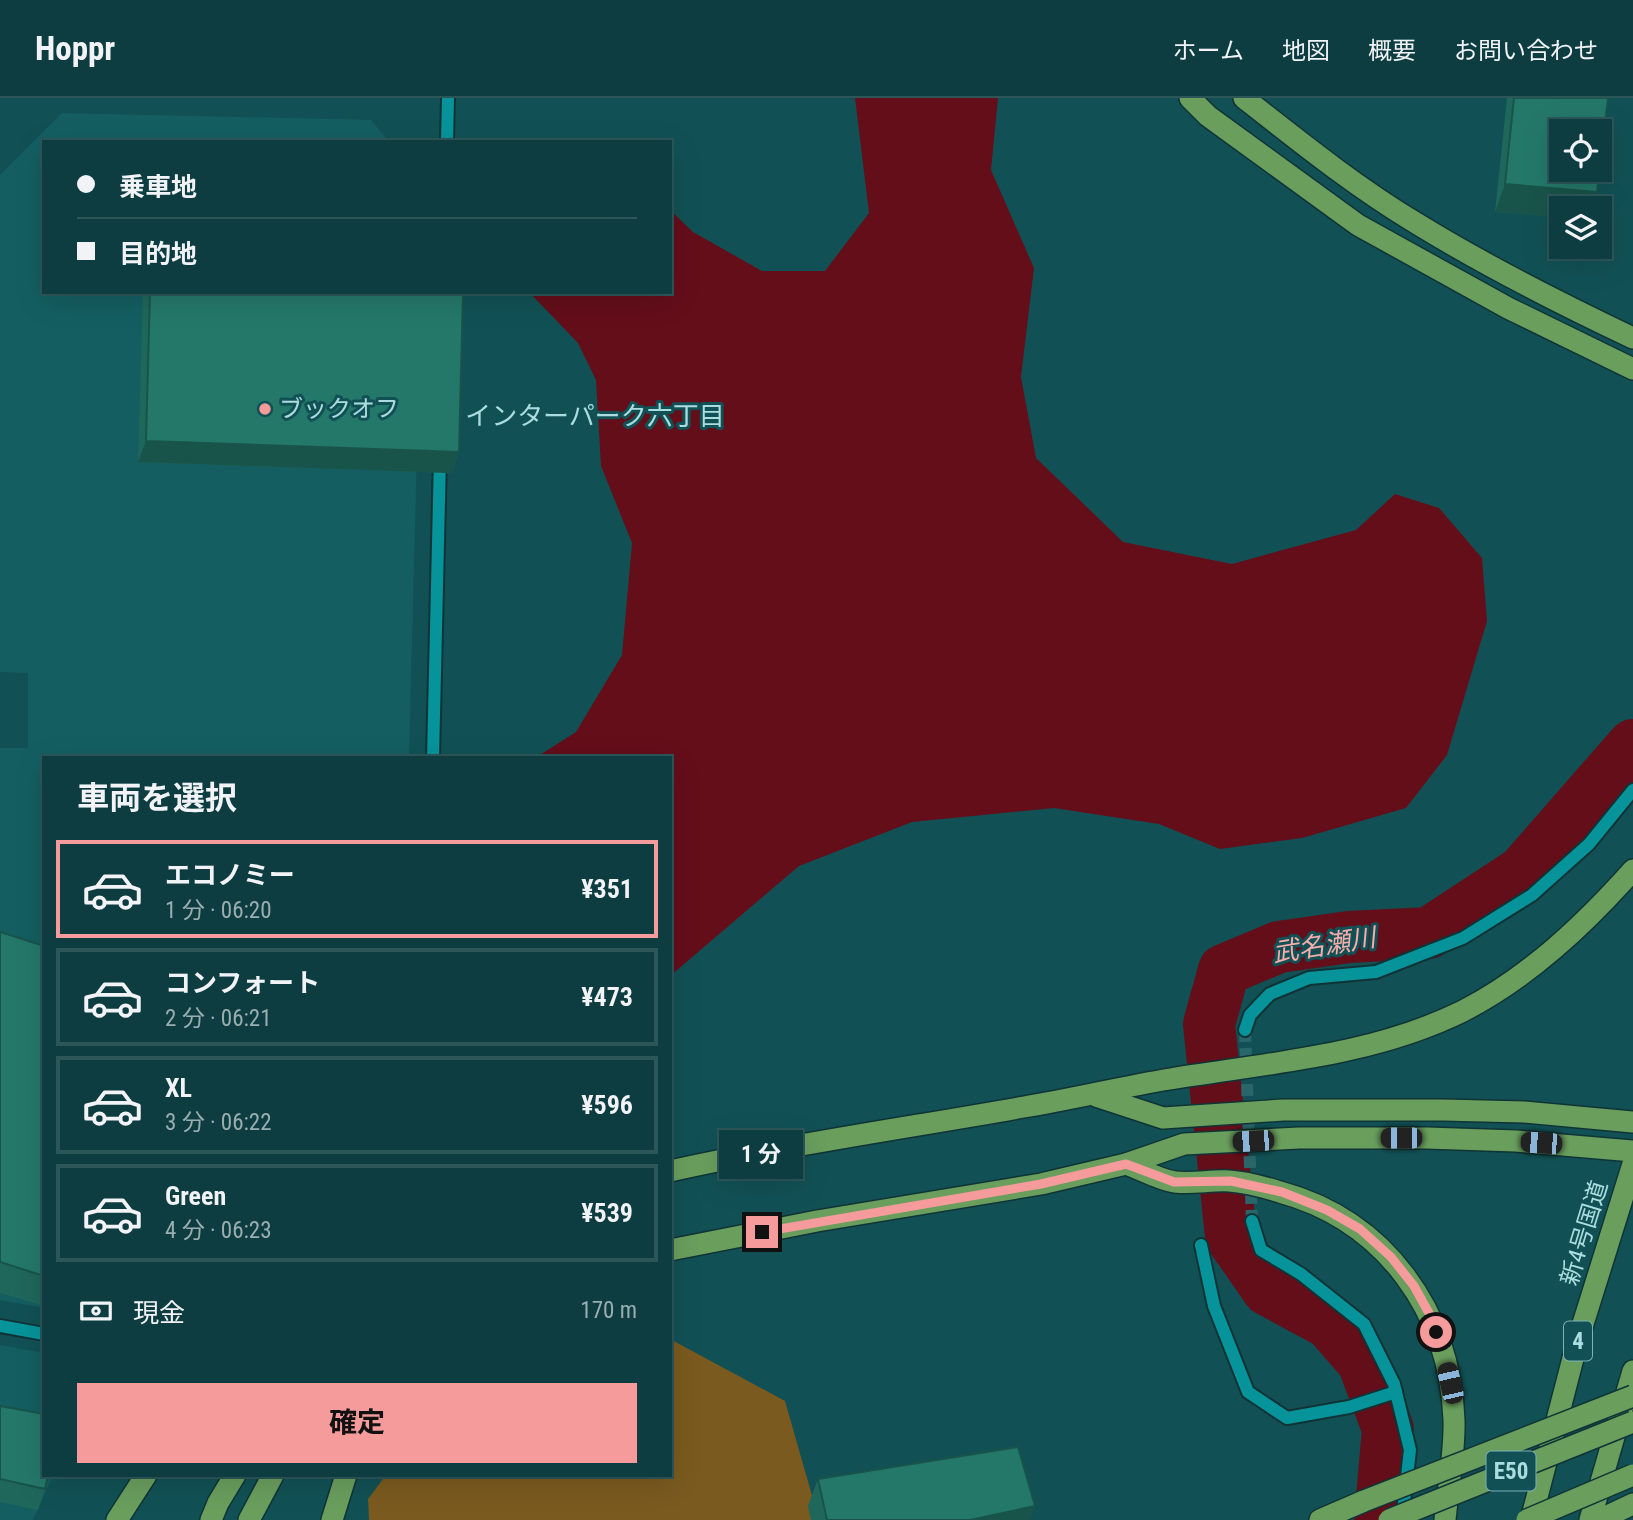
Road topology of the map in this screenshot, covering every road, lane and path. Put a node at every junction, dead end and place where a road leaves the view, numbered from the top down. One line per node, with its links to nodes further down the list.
1 (448, 98): 4 (street)
2 (1191, 98): 6 (highway)
3 (1244, 98): 5 (highway)
4 (447, 140)
5 (1633, 338)
6 (1633, 369)
7 (440, 443): 8 (street)
8 (433, 756)
9 (1633, 790): 11 (street)
10 (1633, 870): 12 (highway)
11 (1245, 1030)
12 (1094, 1096): 13 (highway); 17 (highway)
13 (1633, 1122)
14 (1633, 1152): 15 (highway)
15 (1126, 1164): 20 (highway); 40 (highway)
16 (1633, 1164): 41 (highway, 新4号国道 / 4)
17 (672, 1171)
18 (1252, 1221): 24 (street)
19 (1201, 1245): 24 (street)
20 (672, 1250)
21 (0, 1326): 22 (street)
22 (42, 1334)
23 (1633, 1371): 42 (highway)
24 (1396, 1392): 39 (street)
25 (1633, 1396): 37 (highway, bridge)
26 (1633, 1422): 38 (highway, E50, bridge)
27 (1633, 1475): 41 (highway, E50, bridge)
28 (145, 1477): 33 (highway)
29 (234, 1477): 34 (highway)
30 (272, 1477): 35 (highway)
31 (344, 1477): 36 (highway)
32 (1633, 1504): 43 (highway)
33 (117, 1520)
34 (211, 1520)
35 (249, 1520)
36 (332, 1520)
37 (1320, 1520)
38 (1389, 1520)
39 (1402, 1520)
40 (1445, 1520)
41 (1529, 1520)
42 (1590, 1520)
43 (1599, 1520)

